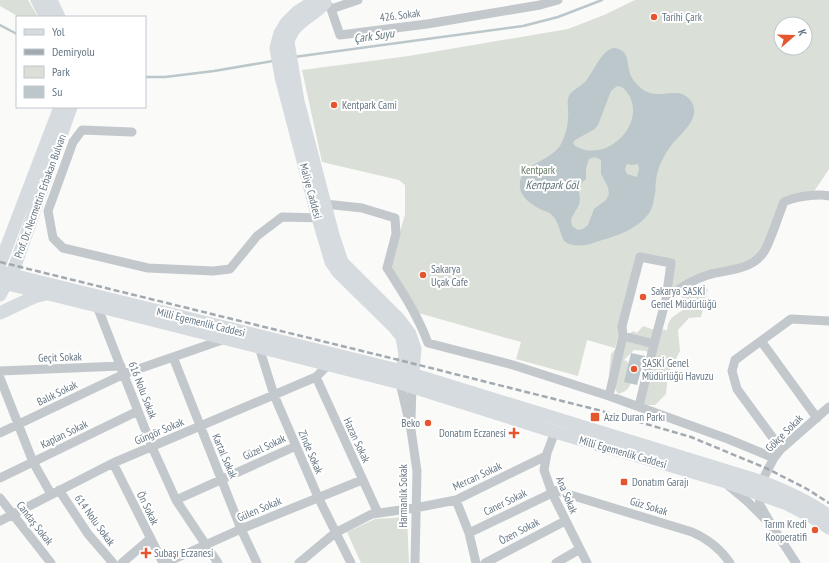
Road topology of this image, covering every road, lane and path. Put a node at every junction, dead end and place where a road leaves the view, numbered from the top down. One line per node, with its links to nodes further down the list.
1 (37, 0): 6 (main road)
2 (51, 0): 7 (main road)
3 (358, 0): 5 (street)
4 (558, 0): 5 (street, 426. Sokak)
5 (325, 3): 8 (main road, Maliye Caddesi)
6 (45, 16)
7 (59, 16)
8 (287, 76): 13 (main road, Maliye Caddesi); 14 (main road, Maliye Caddesi)
9 (60, 108): 15 (main road, Prof. Dr. Necmettin Erbakan Bulvarı)
10 (71, 108): 16 (main road, Prof. Dr. Necmettin Erbakan Bulvarı)
11 (132, 132): 14 (street)
12 (829, 196): 19 (street)
13 (325, 204): 14 (main road, Maliye Caddesi); 37 (street)
14 (323, 218): 34 (main road, Maliye Caddesi)
15 (0, 264)
16 (4, 278): 17 (main road, Milli Egemenlik Caddesi); 18 (main road, Prof. Dr. Necmettin Erbakan Bulvarı); 34 (main road, Milli Egemenlik Caddesi)
17 (48, 294): 20 (main road, Milli Egemenlik Caddesi); 21 (main road)
18 (0, 295)
19 (666, 300): 23 (street); 26 (street)
20 (97, 306): 24 (main road, Milli Egemenlik Caddesi); 30 (street, 616 Nolu Sokak)
21 (0, 313)
22 (829, 321): 25 (street)
23 (623, 336): 26 (street); 37 (street)
24 (225, 339): 27 (main road, Milli Egemenlik Caddesi); 28 (street, Geçit Sokak)
25 (761, 341): 41 (street); 48 (street)
26 (654, 344): 38 (street)
27 (259, 347): 29 (main road, Milli Egemenlik Caddesi); 36 (street, Zinde Sokak)
28 (172, 357): 30 (street, Geçit Sokak); 43 (street, Kartal Sokak)
29 (328, 365): 32 (street, Güngör Sokak); 34 (main road, Milli Egemenlik Caddesi)
30 (122, 370): 31 (street, Geçit Sokak); 40 (street, 616 Nolu Sokak); 42 (street, Balık Sokak)
31 (0, 371)
32 (316, 377): 36 (street, Güngör Sokak); 55 (street, Hazan Sokak)
33 (0, 378): 35 (street, 614 Nolu Sokak)
34 (406, 379): 44 (main road, Milli Egemenlik Caddesi); 57 (main road, Milli Egemenlik Caddesi); 64 (street, Harmanlık Sokak)
35 (2, 392): 42 (street, 614 Nolu Sokak)
36 (274, 395): 43 (street, Güngör Sokak); 46 (street, Zinde Sokak)
37 (609, 396): 38 (street)
38 (639, 406): 50 (street)
39 (829, 407): 41 (street, Gökçe Sokak)
40 (138, 411): 47 (street, 616 Nolu Sokak); 51 (street, Kaplan Sokak)
41 (817, 418): 48 (street, Gökçe Sokak)
42 (18, 425): 45 (street, Balık Sokak); 51 (street, 614 Nolu Sokak)
43 (200, 427): 47 (street, Güngör Sokak); 54 (street, Kartal Sokak)
44 (555, 432): 49 (street, Ana Sokak); 56 (main road, Milli Egemenlik Caddesi)
45 (0, 433)
46 (296, 446): 54 (street, Güzel Sokak); 60 (street, Zinde Sokak)
47 (152, 447): 52 (street, Güngör Sokak); 62 (street, 616 Nolu Sokak)
48 (781, 449): 50 (street, Gökçe Sokak)
49 (546, 456): 58 (street, Ana Sokak); 63 (street, Mercan Sokak)
50 (774, 458): 57 (street, Gökçe Sokak)
51 (33, 462): 53 (street, Kaplan Sokak); 59 (street, 614 Nolu Sokak)
52 (113, 463): 59 (street, Güngör Sokak); 75 (street, Ön Sokak)
53 (0, 478)
54 (223, 479): 62 (street, Güzel Sokak); 72 (street, Kartal Sokak)
55 (362, 480): 60 (street, Gülen Sokak); 65 (street, Hazan Sokak)
56 (723, 481): 57 (main road, Milli Egemenlik Caddesi); 70 (street)
57 (761, 488): 67 (main road, Milli Egemenlik Caddesi); 70 (street); 71 (main road, Milli Egemenlik Caddesi)
58 (551, 491): 69 (street, Ana Sokak); 74 (street, Caner Sokak); 91 (street, Güz Sokak)
59 (55, 492): 66 (street, Güngör Sokak); 80 (street, 614 Nolu Sokak)
60 (318, 497): 72 (street, Gülen Sokak); 73 (street, Zinde Sokak)
61 (0, 498): 66 (street, Candaş Sokak)
62 (176, 500): 76 (street, 616 Nolu Sokak)
63 (456, 500): 64 (street, Mercan Sokak); 74 (street)
64 (416, 508): 65 (street, Mercan Sokak); 86 (street, Harmanlık Sokak)
65 (378, 513): 73 (street, Mercan Sokak)
66 (13, 514): 68 (street, Güngör Sokak); 78 (street, Candaş Sokak)
67 (829, 516)
68 (0, 521)
69 (565, 521): 77 (street, Ana Sokak); 88 (street, Özen Sokak)
70 (772, 526): 92 (street)
71 (829, 528)
72 (242, 529): 76 (street, Gülen Sokak); 84 (street, Kartal Sokak)
73 (335, 533): 79 (street, Mercan Sokak); 85 (street, Zinde Sokak)
74 (469, 533): 87 (street)
75 (150, 539): 81 (street); 82 (street, Ön Sokak)
76 (206, 544): 82 (street, Gülen Sokak); 83 (street, 616 Nolu Sokak)
77 (580, 549): 89 (street); 90 (street, Ana Sokak)
78 (46, 561)
79 (301, 562)
80 (113, 563)
81 (122, 563)
82 (164, 563)
83 (218, 563)
84 (257, 563)
85 (351, 563)
86 (415, 563)
87 (476, 563)
88 (485, 563)
89 (556, 563)
90 (587, 563)
91 (730, 563)
92 (796, 563)

